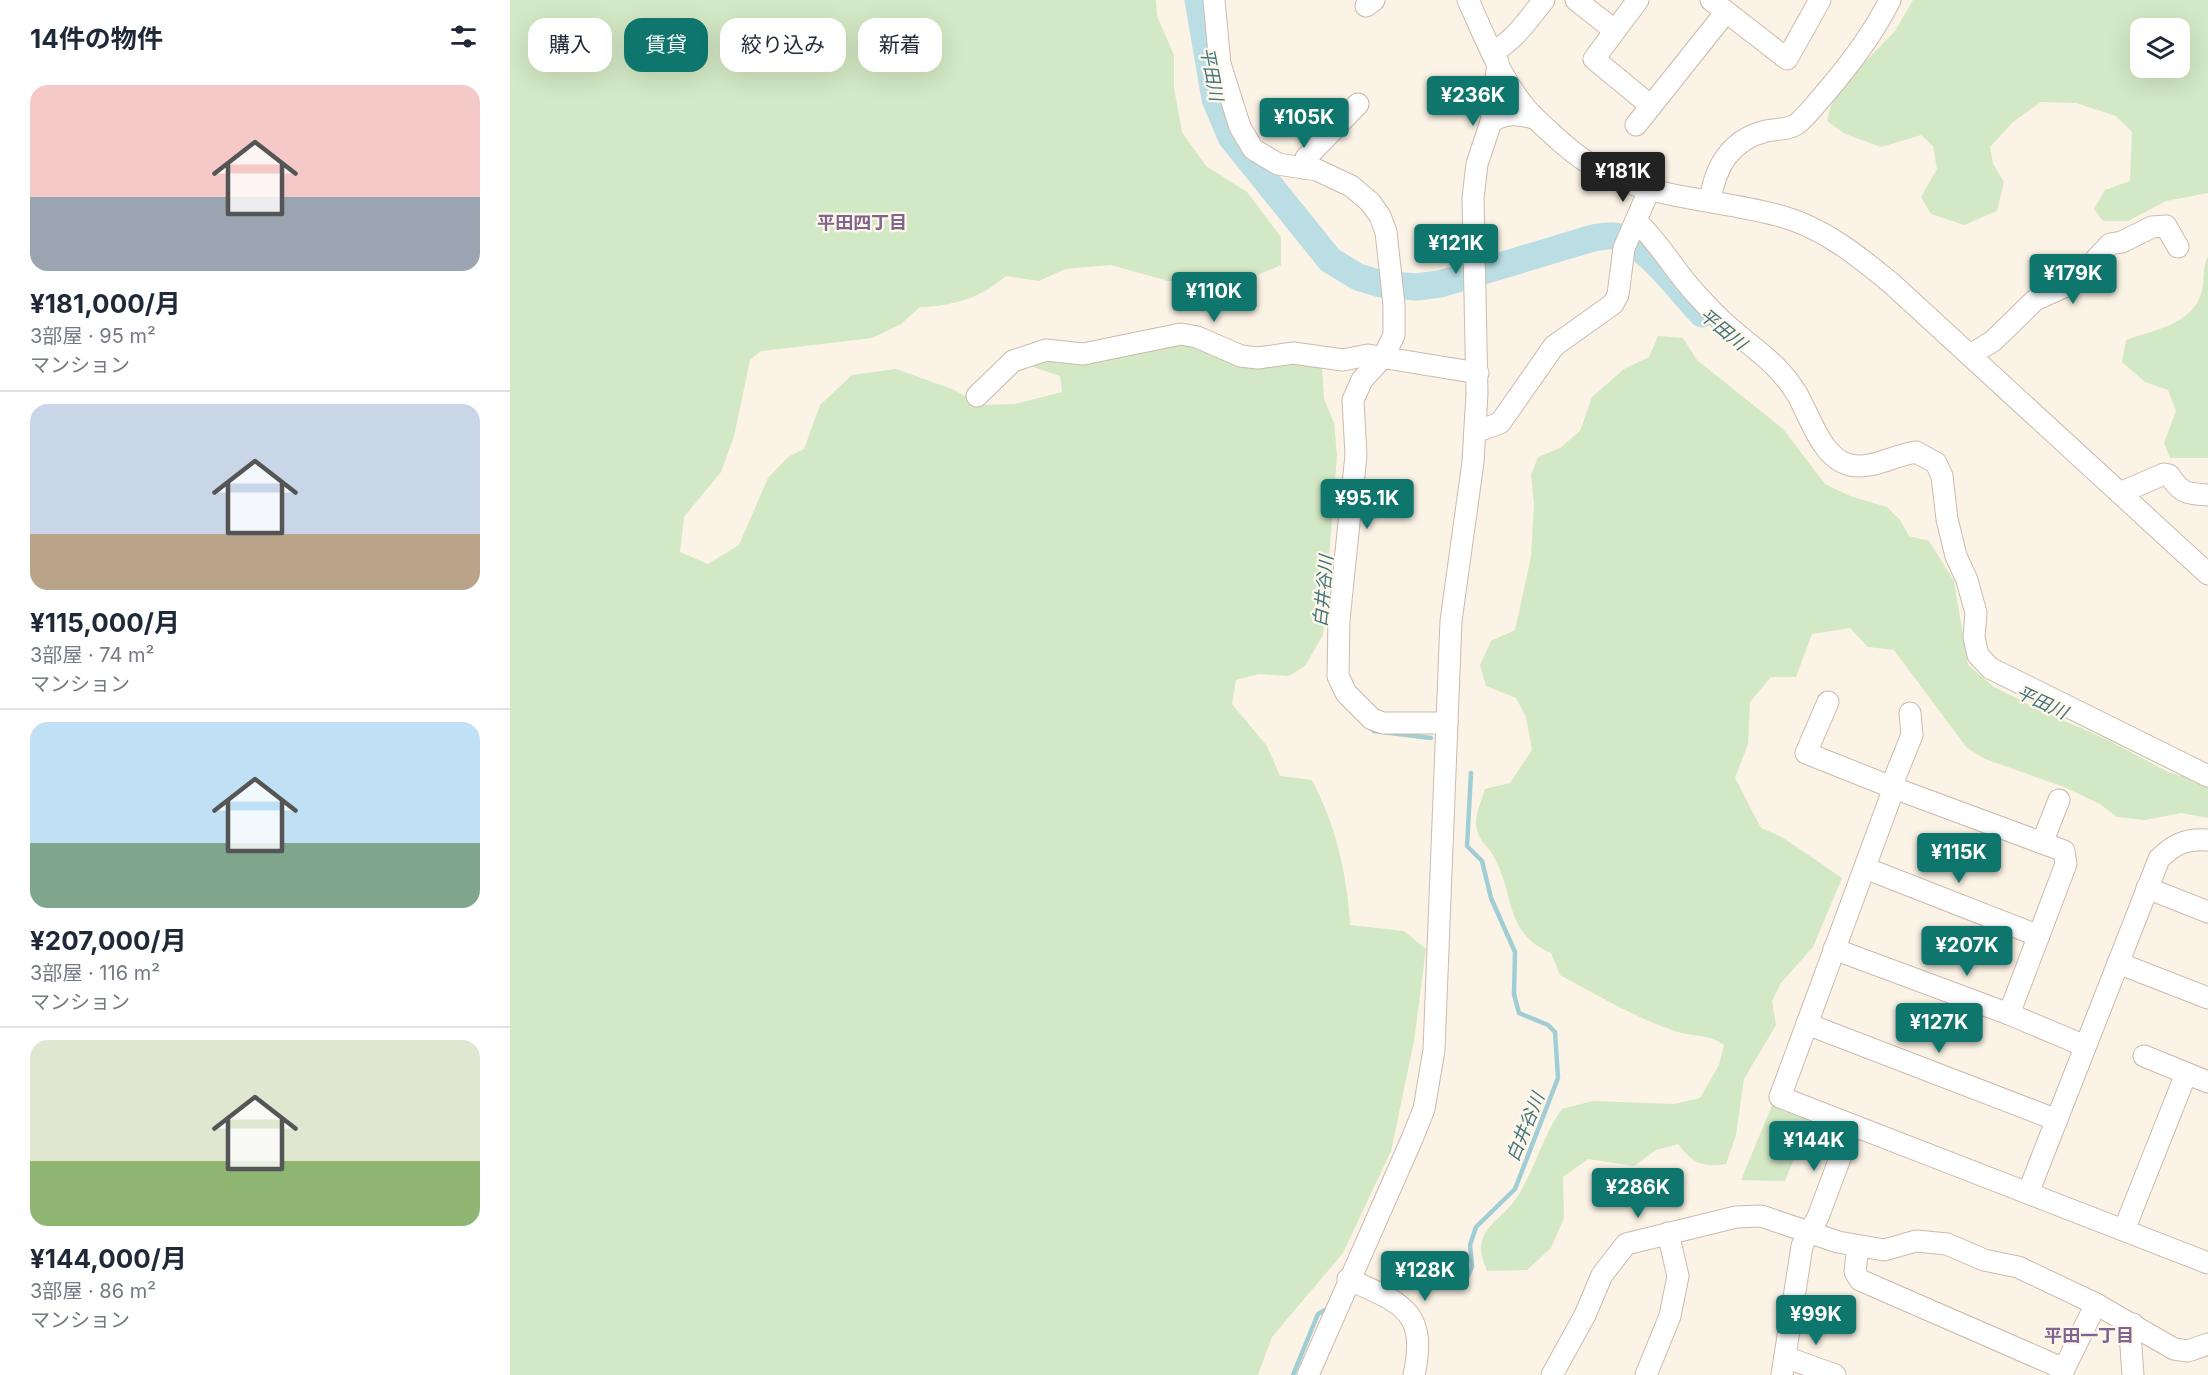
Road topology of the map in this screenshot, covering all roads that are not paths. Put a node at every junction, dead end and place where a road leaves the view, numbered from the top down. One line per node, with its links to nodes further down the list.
1 (1468, 0): 10 (street)
2 (1544, 0): 10 (street)
3 (1576, 0): 9 (street)
4 (1638, 0): 9 (street)
5 (1820, 0): 8 (street)
6 (1890, 0): 18 (street)
7 (1219, 1): 16 (street)
8 (1719, 6): 12 (street)
9 (1614, 30): 12 (street)
10 (1495, 57): 13 (street); 14 (street)
11 (1358, 104): 16 (street)
12 (1651, 106): 15 (street)
13 (1534, 118): 14 (street); 17 (street)
14 (1491, 122): 23 (street)
15 (1635, 125)
16 (1304, 168): 21 (street)
17 (1650, 188): 18 (street); 19 (street)
18 (1710, 201): 22 (street)
19 (1630, 235): 25 (street); 32 (street)
20 (2178, 247): 22 (street)
21 (1384, 356): 23 (street); 24 (street); 31 (street)
22 (1970, 356): 26 (street)
23 (1478, 373): 25 (street)
24 (977, 396)
25 (1475, 432): 31 (street)
26 (2120, 493): 27 (street); 28 (street)
27 (2208, 495)
28 (2208, 574)
29 (1828, 702): 33 (street)
30 (1910, 713): 33 (street)
31 (1447, 723): 58 (street)
32 (2208, 776)
33 (1894, 788): 36 (street); 37 (street)
34 (2059, 800): 36 (street)
35 (2208, 840): 38 (street)
36 (2042, 843): 40 (street)
37 (1865, 867): 40 (street); 41 (street)
38 (2147, 888): 39 (street); 42 (street)
39 (2208, 912)
40 (2039, 936): 44 (street)
41 (1833, 949): 44 (street); 45 (street)
42 (2118, 963): 43 (street); 46 (street)
43 (2208, 998)
44 (2009, 1014): 46 (street)
45 (1807, 1024): 50 (street); 51 (street)
46 (2085, 1046): 50 (street)
47 (2144, 1056): 48 (street)
48 (2186, 1074): 49 (street); 53 (street)
49 (2208, 1082)
50 (2057, 1120): 52 (street)
51 (1852, 1126): 52 (street); 55 (street)
52 (2028, 1193): 53 (street)
53 (2124, 1230): 57 (street)
54 (1668, 1233): 55 (street); 66 (street); 67 (street)
55 (1808, 1233): 56 (street); 62 (street)
56 (1858, 1246): 59 (street); 63 (street)
57 (2208, 1263)
58 (1348, 1279): 64 (street); 65 (street)
59 (2096, 1304): 60 (street); 63 (street)
60 (2133, 1324): 61 (street); 69 (street)
61 (2208, 1344)
62 (1783, 1366): 68 (street)
63 (2063, 1372)
64 (1308, 1375)
65 (1414, 1375)
66 (1552, 1375)
67 (1646, 1375)
68 (1834, 1375)
69 (2133, 1375)

